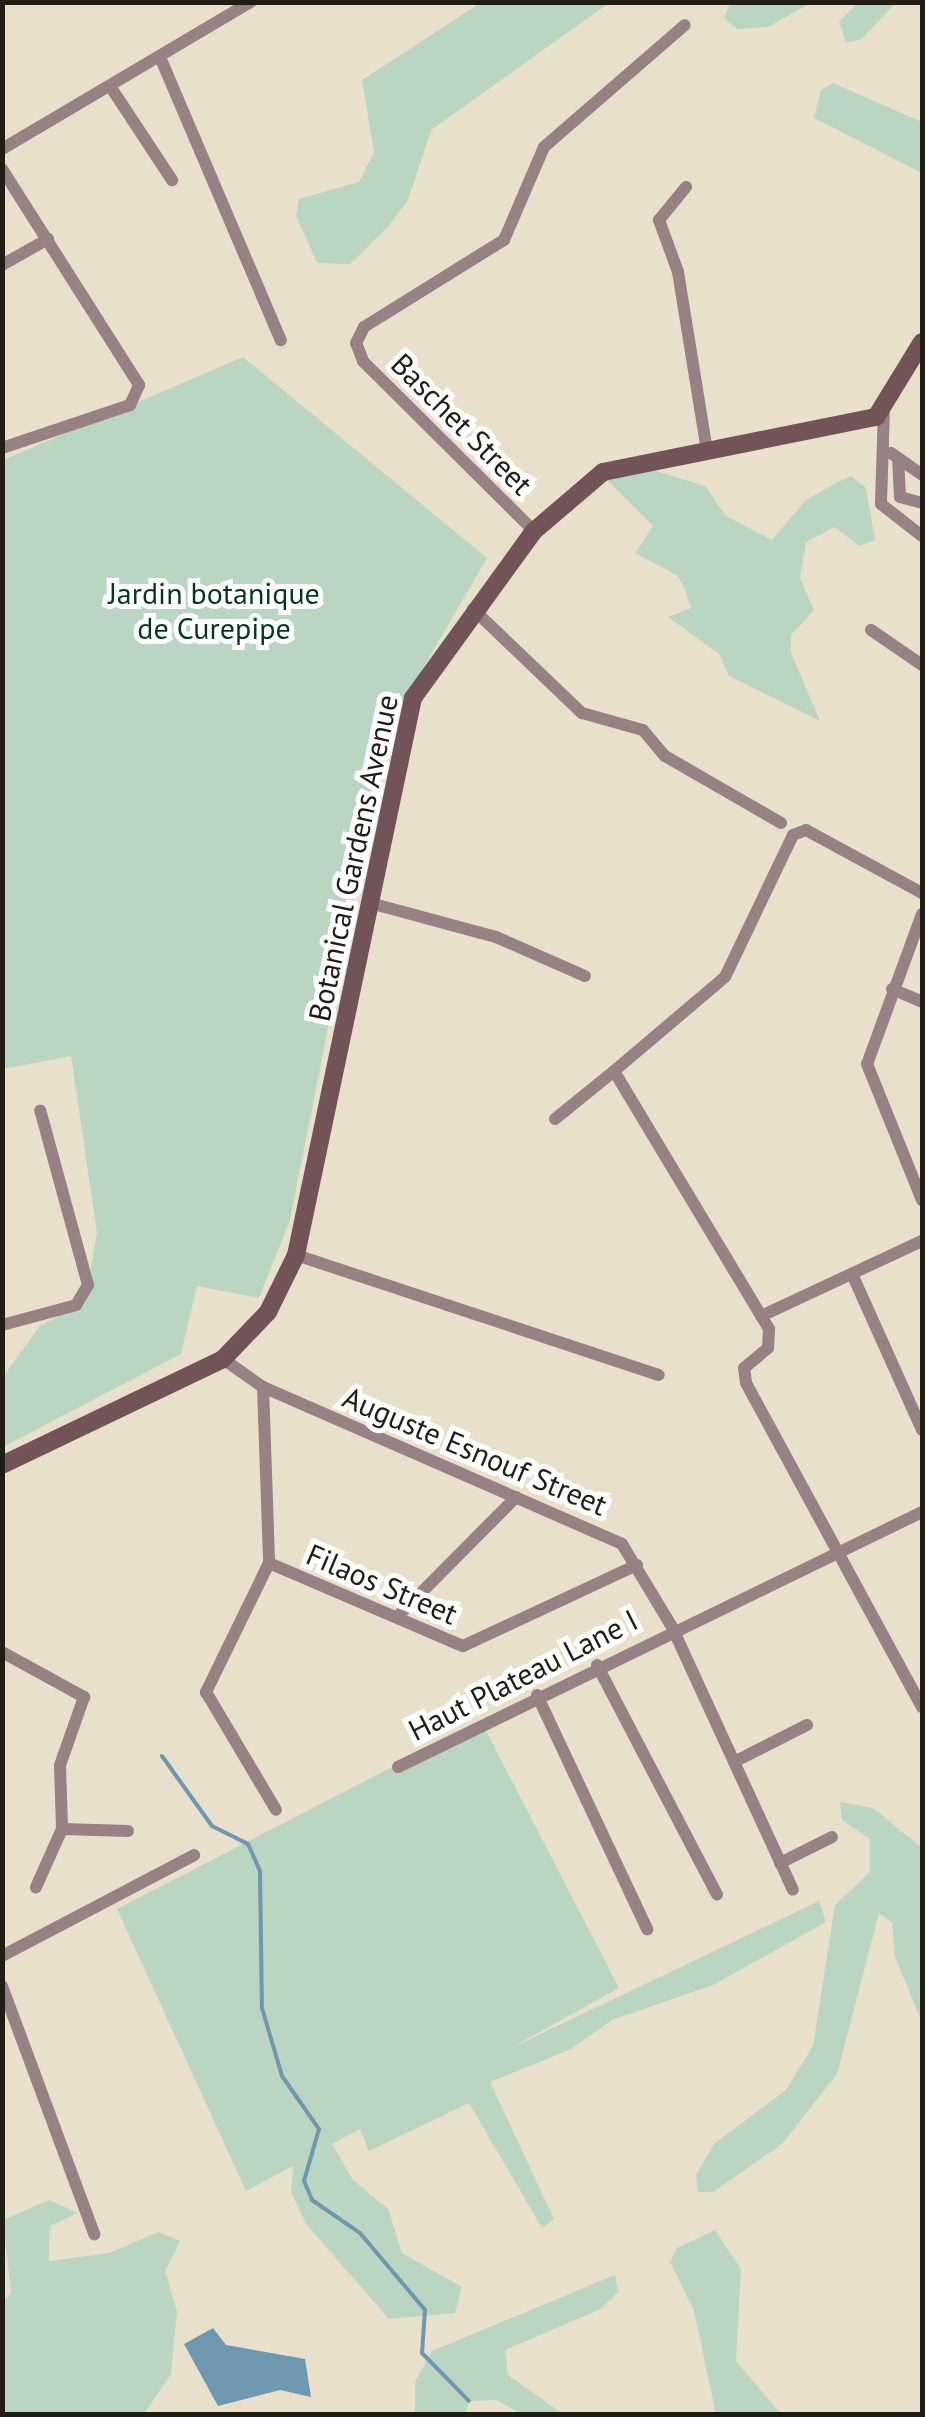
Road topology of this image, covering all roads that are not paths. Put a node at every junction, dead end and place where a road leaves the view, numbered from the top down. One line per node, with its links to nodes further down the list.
1 (251, 2): 3 (street)
2 (685, 25): 20 (street, Baschet Street)
3 (160, 57): 4 (street); 11 (street)
4 (110, 86): 5 (street); 7 (street)
5 (2, 149)
6 (2, 169): 9 (street)
7 (172, 180)
8 (686, 187): 16 (street)
9 (48, 239): 10 (street); 15 (street)
10 (2, 265)
11 (281, 340)
12 (922, 342): 13 (street)
13 (884, 408): 14 (street); 16 (street, Botanical Gardens Avenue)
14 (881, 446): 17 (street); 21 (street)
15 (2, 448)
16 (707, 452): 20 (street, Botanical Gardens Avenue)
17 (898, 458): 18 (street); 19 (street)
18 (922, 475)
19 (922, 503)
20 (534, 531): 22 (street, Botanical Gardens Avenue)
21 (922, 536)
22 (474, 608): 25 (street); 27 (street, Botanical Gardens Avenue)
23 (871, 630): 24 (street)
24 (922, 664)
25 (780, 823)
26 (922, 893): 32 (street)
27 (370, 902): 29 (street); 37 (street, Botanical Gardens Avenue)
28 (922, 914): 30 (street)
29 (585, 976)
30 (892, 989): 31 (street); 35 (street)
31 (922, 1002)
32 (614, 1071): 34 (street); 39 (street)
33 (40, 1110): 40 (street)
34 (555, 1120)
35 (922, 1200)
36 (922, 1241): 38 (street)
37 (296, 1255): 41 (street, Botanical Gardens Avenue); 42 (street)
38 (852, 1274): 39 (street); 44 (street)
39 (761, 1316): 48 (street)
40 (2, 1325)
41 (222, 1359): 43 (street, Auguste Esnouf Street); 45 (street, Botanical Gardens Avenue)
42 (659, 1376)
43 (263, 1387): 46 (street, Auguste Esnouf Street); 49 (street)
44 (922, 1430)
45 (2, 1466)
46 (516, 1496): 50 (street, Auguste Esnouf Street); 51 (street)
47 (922, 1512): 48 (street, Haut Plateau Lane I)
48 (837, 1551): 52 (street, Haut Plateau Lane I); 56 (street)
49 (269, 1563): 51 (street, Filaos Street); 60 (street)
50 (638, 1565): 51 (street, Filaos Street); 52 (street, Auguste Esnouf Street)
51 (397, 1617)
52 (672, 1628): 54 (street, Haut Plateau Lane I); 58 (street, Auguste Esnouf Street)
53 (2, 1652): 61 (street)
54 (597, 1665): 55 (street, Haut Plateau Lane I); 68 (street)
55 (537, 1695): 59 (street, Haut Plateau Lane I); 69 (street)
56 (922, 1706)
57 (806, 1725): 58 (street)
58 (734, 1762): 65 (street, Auguste Esnouf Street)
59 (398, 1768)
60 (276, 1810)
61 (62, 1829): 62 (street); 66 (street)
62 (128, 1831)
63 (832, 1838): 65 (street)
64 (194, 1855): 70 (street)
65 (780, 1863): 67 (street, Auguste Esnouf Street)
66 (36, 1887)
67 (792, 1890)
68 (717, 1895)
69 (648, 1930)
70 (2, 1956)
71 (2, 1986): 72 (street)
72 (94, 2234)

